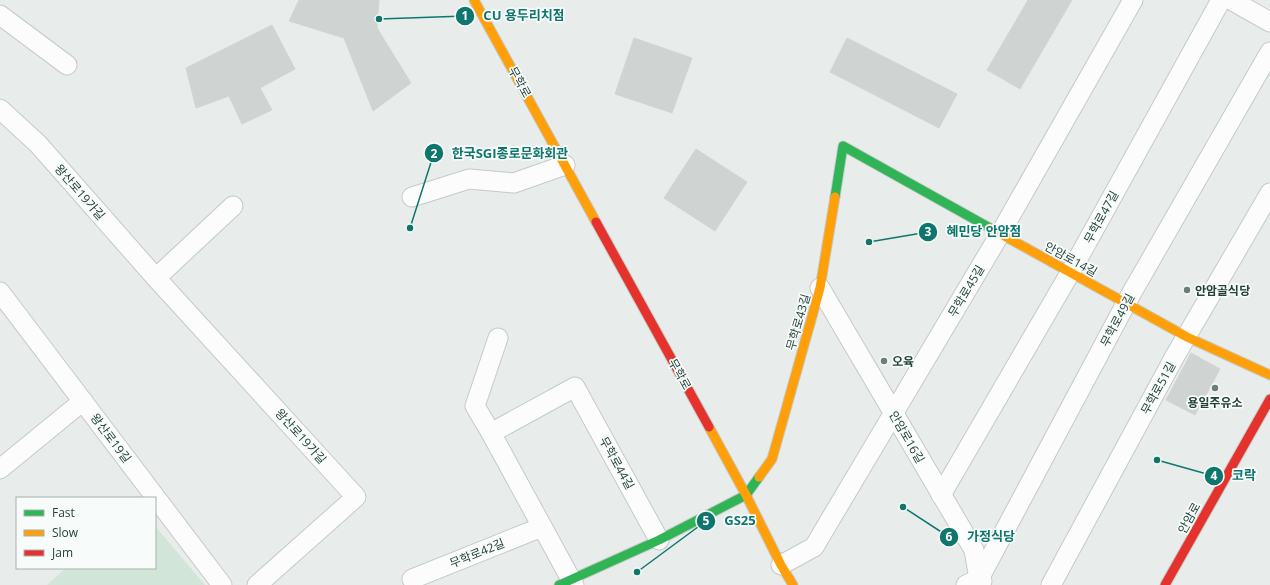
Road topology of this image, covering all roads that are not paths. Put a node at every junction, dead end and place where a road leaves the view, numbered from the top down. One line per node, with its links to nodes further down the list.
1 (474, 0): 11 (street, 무학로)
2 (1133, 0): 15 (street, 무학로45길)
3 (1221, 0): 16 (street, 무학로47길)
4 (1231, 0): 6 (street)
5 (0, 15): 8 (street)
6 (1270, 22)
7 (1270, 52): 20 (street, 무학로49길)
8 (67, 65)
9 (0, 109): 17 (street, 왕산로19가길)
10 (843, 146): 15 (street, 안암로14길); 18 (street, 무학로43길)
11 (565, 165): 13 (street); 29 (street, 무학로)
12 (1270, 193): 21 (street, 무학로51길)
13 (412, 197)
14 (233, 206): 17 (street)
15 (1000, 234): 16 (street, 안암로14길); 26 (street, 무학로45길)
16 (1070, 273): 20 (street, 안암로14길); 30 (street, 무학로47길)
17 (156, 278): 40 (street, 왕산로19가길)
18 (820, 288): 26 (street, 안암로16길); 29 (street, 무학로43길)
19 (0, 292): 25 (street, 왕산로19길)
20 (1126, 304): 21 (street, 안암로14길); 38 (street, 무학로49길)
21 (1187, 337): 23 (street, 안암로14길); 42 (street, 무학로51길)
22 (498, 338): 27 (street)
23 (1270, 375)
24 (1270, 399): 43 (street, 안암로)
25 (83, 401): 28 (street); 31 (street, 왕산로19길)
26 (893, 413): 30 (street, 안암로16길); 35 (street, 무학로45길)
27 (491, 433): 33 (street); 34 (street, 무학로44길)
28 (0, 469)
29 (746, 495): 34 (street); 35 (street, 무학로)
30 (941, 495): 38 (street, 안암로16길)
31 (156, 497)
32 (156, 498): 39 (street, 왕산로19길)
33 (542, 527): 36 (street, 무학로42길); 37 (street)
34 (659, 540): 37 (street)
35 (781, 565): 41 (street, 무학로)
36 (412, 579)
37 (568, 583)
38 (977, 583)
39 (222, 585)
40 (257, 585)
41 (793, 585)
42 (1051, 585)
43 (1165, 585)

